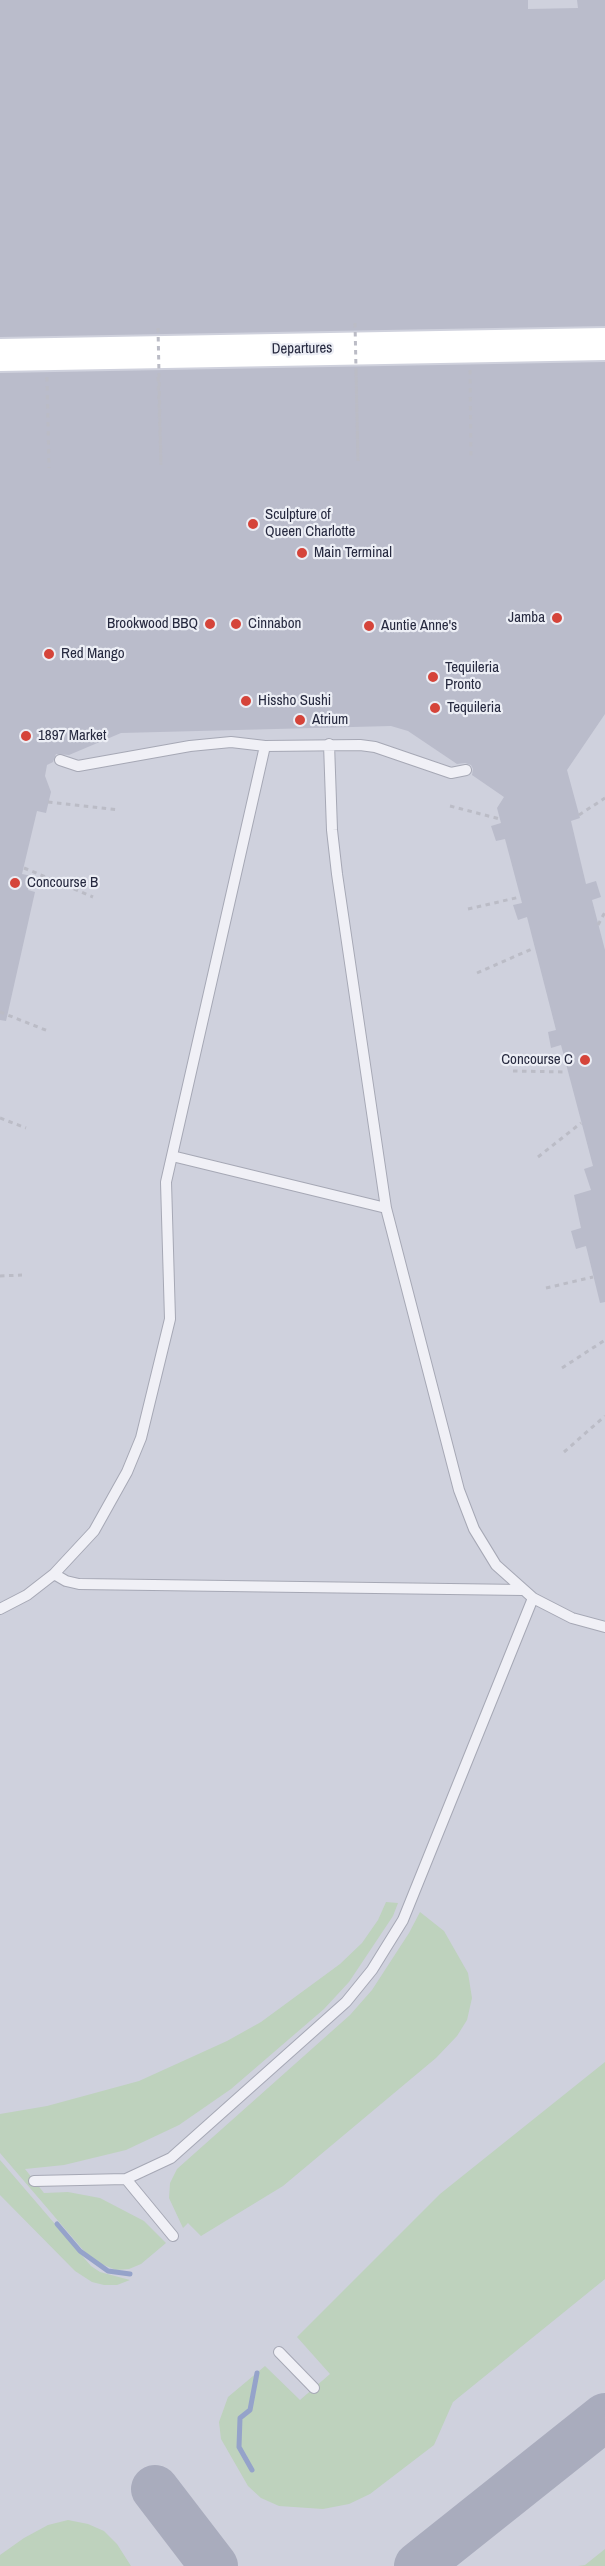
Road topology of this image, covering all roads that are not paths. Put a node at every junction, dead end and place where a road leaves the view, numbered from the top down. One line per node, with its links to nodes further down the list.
1 (605, 344): 2 (main road, Departures)
2 (0, 355)
3 (329, 744): 4 (lane); 6 (lane); 8 (lane)
4 (265, 746): 5 (lane); 7 (lane)
5 (60, 760)
6 (466, 770)
7 (172, 1156): 8 (lane); 9 (lane)
8 (386, 1208): 10 (lane)
9 (54, 1574): 10 (lane); 12 (lane)
10 (523, 1590): 11 (lane)
11 (533, 1598): 13 (lane); 14 (lane)
12 (0, 1609)
13 (605, 1627)
14 (126, 2179): 15 (lane); 16 (lane)
15 (34, 2181)
16 (173, 2236)
17 (279, 2352): 18 (lane)
18 (314, 2388)

